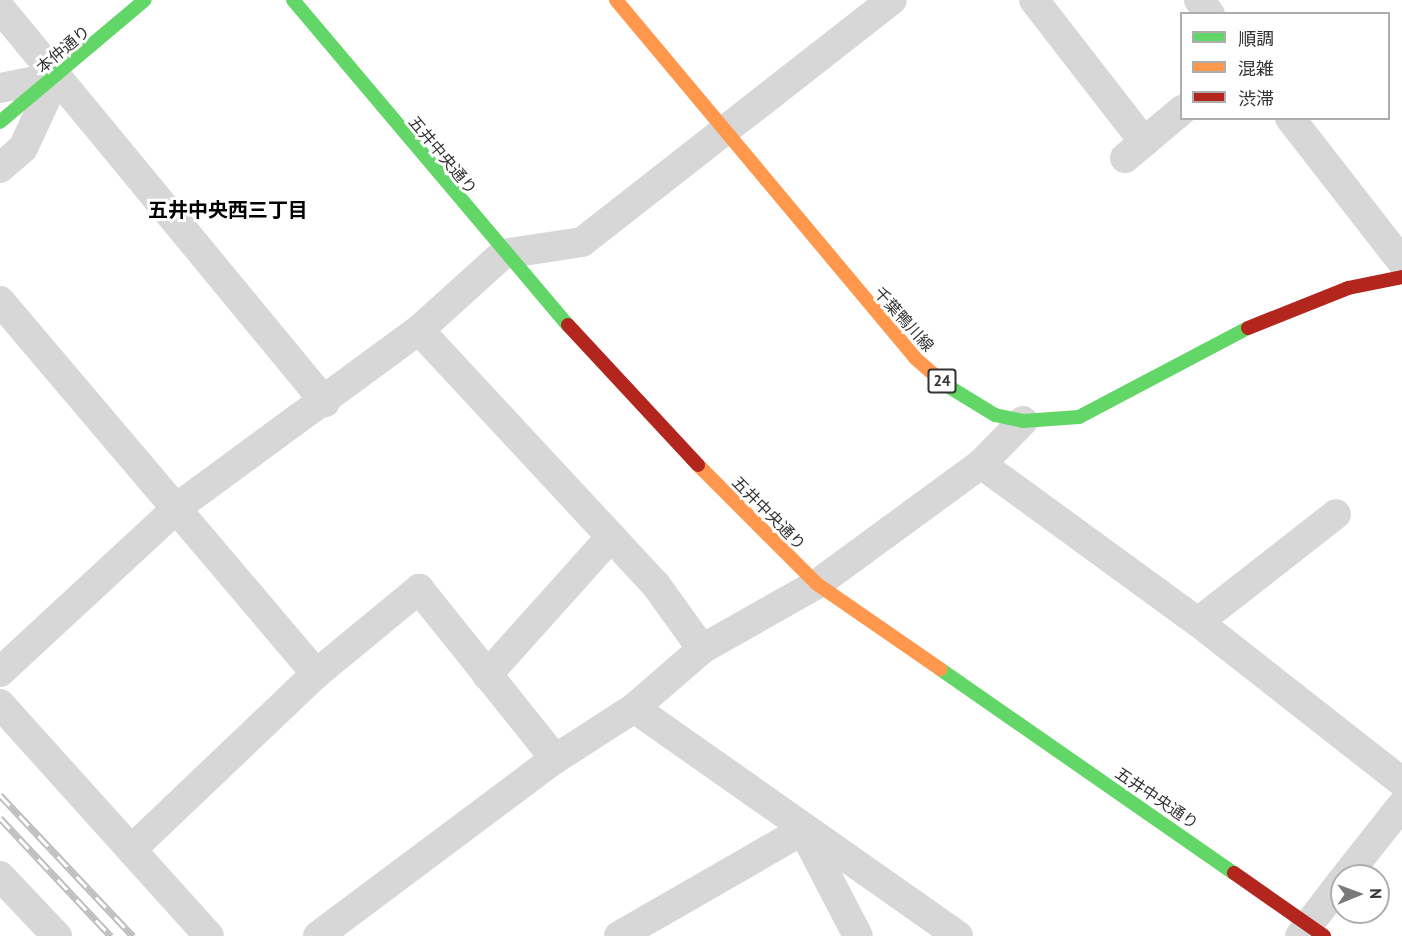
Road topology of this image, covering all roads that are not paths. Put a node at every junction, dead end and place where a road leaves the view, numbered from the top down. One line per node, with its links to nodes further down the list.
1 (145, 0): 10 (street, 本仲通り)
2 (293, 0): 17 (street, 五井中央通り)
3 (616, 0): 15 (street, 千葉鴨川線 / 24)
4 (892, 0): 15 (street)
5 (1009, 0): 6 (street)
6 (1032, 0): 12 (street)
7 (1199, 0): 9 (street)
8 (0, 8): 10 (street)
9 (1208, 12)
10 (56, 77): 11 (street); 14 (street, 本仲通り); 16 (street); 22 (street)
11 (0, 88)
12 (1180, 112)
13 (1292, 120): 18 (street)
14 (0, 122)
15 (726, 134): 17 (street); 23 (street, 千葉鴨川線 / 24)
16 (0, 168)
17 (503, 254): 21 (street); 28 (street, 五井中央通り)
18 (1402, 262)
19 (1402, 277): 23 (street, 千葉鴨川線 / 24)
20 (0, 301): 25 (street)
21 (419, 330): 22 (street); 27 (street)
22 (325, 402): 25 (street)
23 (1023, 421): 24 (street)
24 (981, 464): 28 (street); 29 (street)
25 (179, 506): 31 (street); 32 (street)
26 (1336, 514): 29 (street)
27 (610, 537): 30 (street); 33 (street)
28 (817, 584): 30 (street); 45 (street, 五井中央通り)
29 (1198, 622): 37 (street)
30 (702, 649): 35 (street)
31 (0, 672)
32 (316, 674): 33 (street); 40 (street)
33 (487, 675): 36 (street)
34 (0, 704): 40 (street)
35 (634, 708): 36 (street); 39 (street)
36 (555, 759): 44 (street)
37 (1402, 782)
38 (1402, 805): 41 (street)
39 (803, 830): 48 (street); 49 (street); 50 (street)
40 (131, 850): 47 (street)
41 (1355, 864)
42 (0, 876): 46 (street)
43 (1330, 901): 45 (street)
44 (334, 932)
45 (1311, 932)
46 (57, 936)
47 (208, 936)
48 (619, 936)
49 (858, 936)
50 (958, 936)

